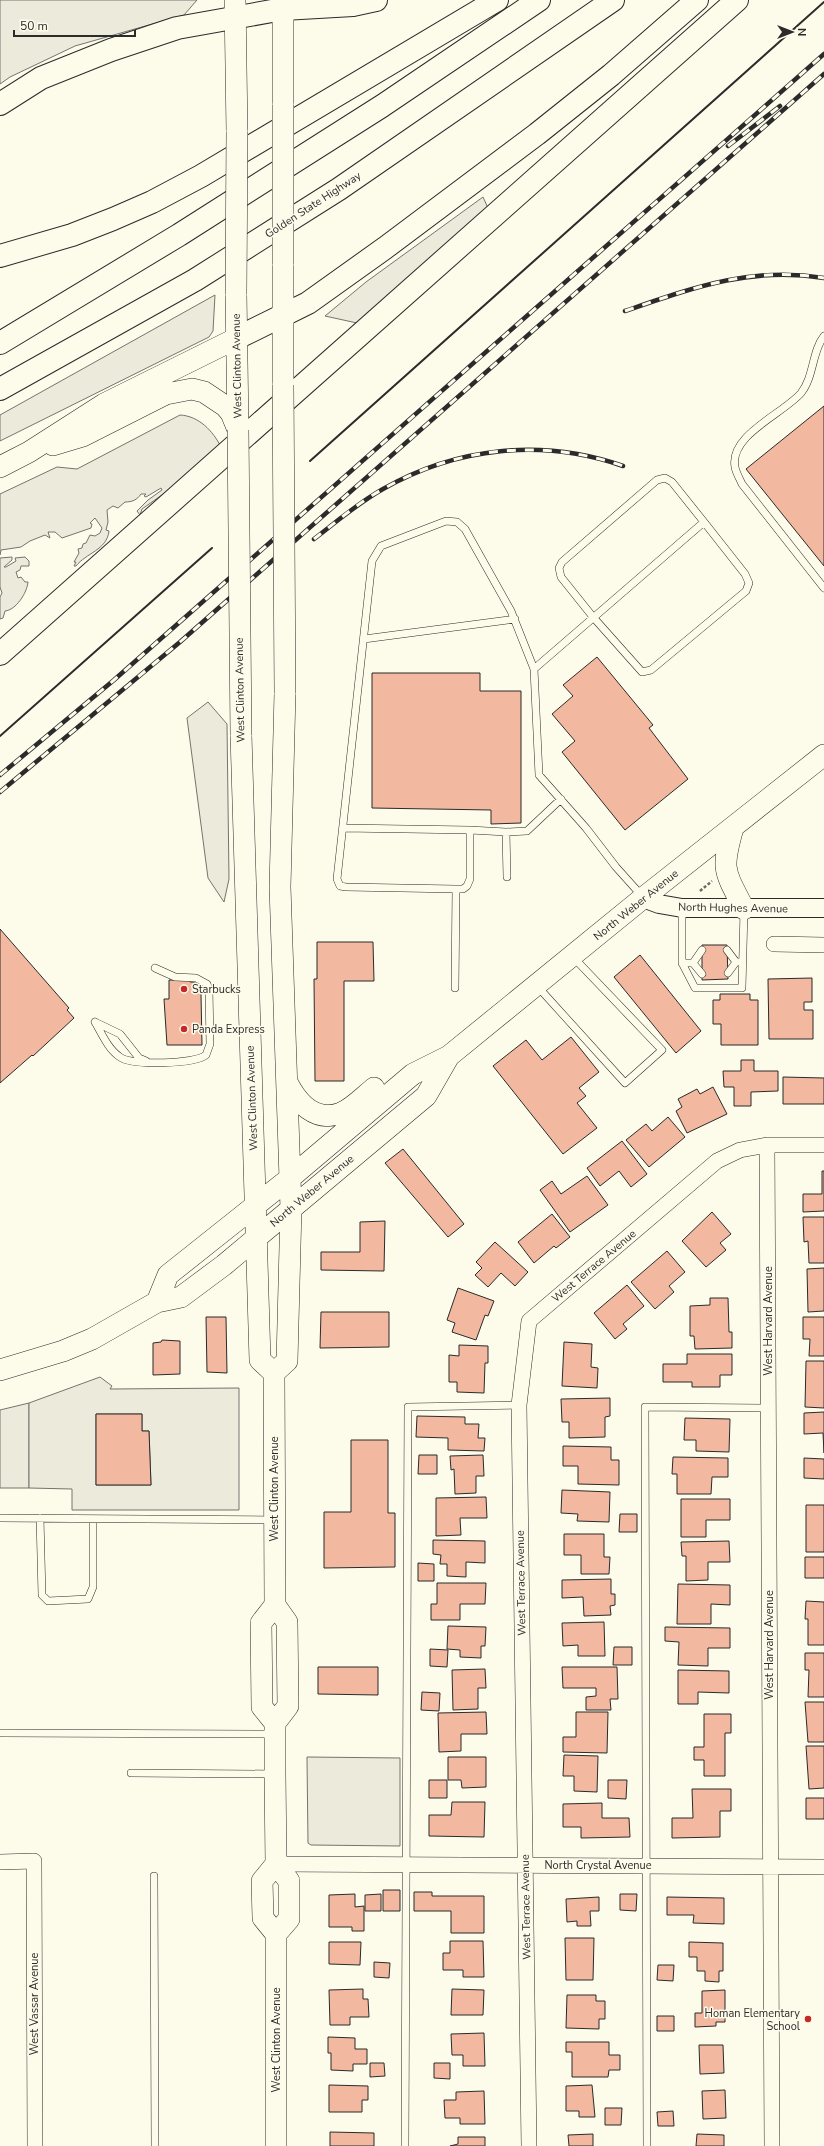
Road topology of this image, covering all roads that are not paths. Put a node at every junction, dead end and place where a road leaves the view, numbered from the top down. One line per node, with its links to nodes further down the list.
1 (376, 0): 7 (highway)
2 (497, 0): 10 (highway)
3 (539, 0): 14 (highway)
4 (612, 0): 15 (highway, Golden State Highway)
5 (697, 0): 11 (highway)
6 (737, 0): 24 (highway)
7 (283, 4): 8 (highway); 11 (main road, bridge)
8 (235, 8): 9 (highway); 13 (main road, West Clinton Avenue, bridge)
9 (0, 104)
10 (0, 256)
11 (282, 316): 13 (highway); 55 (main road, bridge)
12 (824, 336): 20 (lane)
13 (237, 338): 16 (main road, West Clinton Avenue); 17 (main road)
14 (0, 343)
15 (0, 389)
16 (238, 430): 17 (main road); 60 (main road, West Clinton Avenue, bridge)
17 (29, 452): 18 (main road)
18 (0, 467)
19 (704, 522): 21 (lane); 21 (lane); 21 (lane)
20 (824, 588)
21 (593, 617): 25 (lane)
22 (515, 619): 23 (lane); 23 (lane); 25 (lane)
23 (364, 639): 28 (lane)
24 (0, 654)
25 (534, 669): 27 (lane)
26 (824, 755): 29 (main road, North Weber Avenue)
27 (561, 799): 31 (lane); 34 (lane)
28 (343, 828): 30 (lane); 33 (lane)
29 (733, 828): 34 (main road, North Weber Avenue); 37 (main road)
30 (470, 830): 31 (lane); 33 (lane)
31 (506, 832): 32 (lane)
32 (507, 877)
33 (456, 889): 52 (lane)
34 (643, 898): 35 (street, North Hughes Avenue); 42 (main road, North Weber Avenue)
35 (682, 908): 37 (street, North Hughes Avenue); 46 (lane)
36 (824, 908): 37 (street, North Hughes Avenue)
37 (744, 909): 45 (lane)
38 (774, 944): 39 (street)
39 (824, 945)
40 (702, 950): 47 (lane)
41 (727, 950): 45 (lane)
42 (572, 956): 51 (main road, North Weber Avenue); 51 (lane)
43 (702, 962): 47 (lane)
44 (728, 962): 45 (lane)
45 (739, 962): 46 (lane); 49 (lane)
46 (682, 963): 47 (lane)
47 (693, 963): 50 (lane)
48 (155, 968): 54 (lane)
49 (728, 973)
50 (702, 974)
51 (537, 985): 53 (main road, North Weber Avenue)
52 (455, 988)
53 (449, 1056): 56 (main road, North Weber Avenue); 61 (main road, North Weber Avenue)
54 (149, 1062): 54 (lane)
55 (286, 1081): 56 (main road); 59 (main road)
56 (394, 1089): 59 (main road, North Weber Avenue)
57 (767, 1145): 58 (street, West Terrace Avenue); 66 (street, West Terrace Avenue); 67 (street, West Harvard Avenue)
58 (824, 1145)
59 (290, 1178): 60 (main road, North Weber Avenue); 61 (main road)
60 (255, 1205): 62 (main road, West Clinton Avenue); 63 (main road, North Weber Avenue)
61 (291, 1208): 62 (main road, North Weber Avenue); 65 (main road)
62 (256, 1237): 63 (main road, North Weber Avenue); 65 (main road, West Clinton Avenue)
63 (157, 1302): 64 (main road, North Weber Avenue)
64 (0, 1370)
65 (274, 1373): 71 (main road, West Clinton Avenue)
66 (519, 1405): 78 (lane); 79 (street, West Terrace Avenue)
67 (769, 1408): 80 (lane); 81 (street, West Harvard Avenue)
68 (0, 1518): 69 (lane)
69 (40, 1518): 70 (lane); 70 (lane)
70 (93, 1519): 71 (lane)
71 (274, 1520): 72 (main road, West Clinton Avenue)
72 (274, 1728): 73 (lane); 75 (main road)
73 (0, 1733)
74 (131, 1773): 75 (lane)
75 (275, 1774): 77 (main road)
76 (0, 1862): 84 (street, West Vassar Avenue)
77 (276, 1864): 78 (street, North Crystal Avenue); 86 (main road, West Clinton Avenue)
78 (406, 1864): 79 (street, North Crystal Avenue); 87 (lane)
79 (525, 1865): 80 (street, North Crystal Avenue); 88 (street, West Terrace Avenue)
80 (646, 1866): 81 (street, North Crystal Avenue); 89 (lane)
81 (770, 1866): 82 (street, North Crystal Avenue); 90 (street, West Harvard Avenue)
82 (824, 1866)
83 (154, 1876): 85 (lane)
84 (35, 2146)
85 (155, 2146)
86 (276, 2146)
87 (405, 2146)
88 (529, 2146)
89 (647, 2146)
90 (772, 2146)

